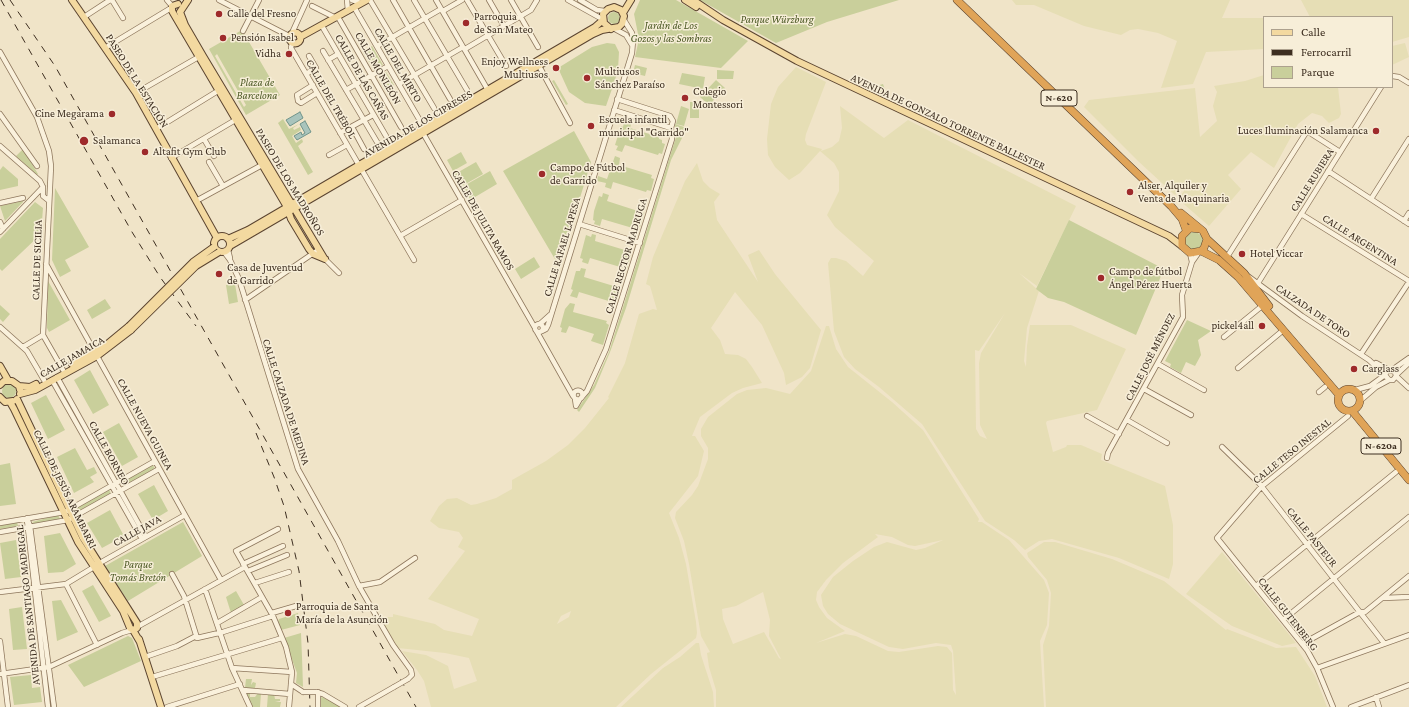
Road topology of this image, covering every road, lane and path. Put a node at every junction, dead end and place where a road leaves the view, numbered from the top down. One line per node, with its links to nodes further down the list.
1 (72, 0): 33 (main road, PASEO DE LA ESTACIÓN)
2 (109, 0): 33 (street); 37 (street)
3 (167, 0): 27 (street)
4 (188, 0): 27 (main road)
5 (219, 0): 34 (street)
6 (259, 0): 34 (street)
7 (307, 0): 47 (street)
8 (347, 0): 28 (street)
9 (352, 0): 23 (street)
10 (393, 0): 44 (street)
11 (414, 0): 38 (street)
12 (436, 0): 30 (street)
13 (462, 0): 30 (street)
14 (467, 0): 48 (street)
15 (489, 0): 43 (street)
16 (511, 0): 36 (street)
17 (537, 0): 36 (street)
18 (568, 0): 39 (street)
19 (615, 0): 29 (main road)
20 (684, 0): 40 (main road, AVENIDA DE GONZALO TORRENTE BALLESTER)
21 (693, 0): 40 (main road, AVENIDA DE GONZALO TORRENTE BALLESTER)
22 (958, 0): 125 (highway, N-620)
23 (365, 1): 28 (main road); 50 (street)
24 (582, 1): 29 (street)
25 (629, 2): 32 (main road)
26 (312, 6): 31 (street)
27 (177, 7): 55 (street); 60 (main road)
28 (351, 9): 35 (main road); 52 (street, CALLE DEL MIRTO)
29 (608, 9): 32 (main road); 39 (main road)
30 (442, 10): 38 (street); 56 (street)
31 (326, 13): 35 (street); 41 (street)
32 (624, 16): 45 (main road); 53 (street)
33 (84, 17): 55 (main road, PASEO DE LA ESTACIÓN)
34 (250, 17): 46 (street); 47 (street)
35 (337, 17): 41 (main road); 70 (street, CALLE MONLEÓN)
36 (521, 17): 43 (street); 54 (street)
37 (123, 18)
38 (425, 19): 44 (street); 62 (street)
39 (603, 19): 45 (main road); 64 (main road, AVENIDA DE LOS CIPRESES)
40 (723, 20): 136 (main road, AVENIDA DE GONZALO TORRENTE BALLESTER)
41 (328, 22): 42 (main road)
42 (322, 26): 49 (main road); 59 (street, CALLE DE LAS CAÑAS)
43 (504, 26): 48 (street)
44 (409, 28): 50 (street); 65 (street)
45 (613, 29): 53 (street); 64 (main road, AVENIDA DE LOS CIPRESES)
46 (243, 31)
47 (291, 34): 49 (main road); 51 (main road)
48 (488, 36): 56 (street); 67 (street)
49 (300, 37): 51 (main road)
50 (392, 38): 52 (street); 69 (street)
51 (290, 44): 68 (street, CALLE DEL TRÉBOL)
52 (378, 46): 66 (street, CALLE DEL MIRTO)
53 (633, 46): 84 (street, CALLE RAFAEL LAPESA)
54 (538, 47)
55 (106, 48): 81 (main road, PASEO DE LA ESTACIÓN)
56 (464, 48): 62 (street); 80 (street)
57 (323, 51): 63 (street)
58 (0, 52): 114 (street, CALLE DE SICILIA)
59 (338, 54): 63 (street); 73 (street, CALLE DE LAS CAÑAS)
60 (201, 56): 77 (main road); 81 (street)
61 (309, 56): 68 (street)
62 (447, 56): 65 (street); 79 (street)
63 (328, 60): 78 (street)
64 (538, 63): 80 (main road, AVENIDA DE LOS CIPRESES); 91 (street)
65 (431, 65): 69 (street); 83 (street)
66 (388, 66): 70 (street); 74 (street, CALLE DEL MIRTO)
67 (506, 66)
68 (306, 74): 75 (street, CALLE DEL TRÉBOL)
69 (414, 75): 74 (street); 85 (street)
70 (372, 76): 73 (street); 93 (street, CALLE MONLEÓN)
71 (1393, 76): 72 (street)
72 (1409, 83)
73 (356, 84): 78 (street); 87 (street, CALLE DE LAS CAÑAS)
74 (399, 84): 96 (street, CALLE DEL MIRTO)
75 (313, 85): 82 (street, CALLE DEL TRÉBOL); 82 (street)
76 (1379, 88): 105 (street, CALLE RUBIERA)
77 (220, 89): 89 (main road); 95 (street)
78 (346, 90): 90 (street)
79 (467, 90)
80 (489, 91): 96 (main road, AVENIDA DE LOS CIPRESES)
81 (136, 93): 95 (main road, PASEO DE LA ESTACIÓN)
82 (317, 93): 97 (street, CALLE DEL TRÉBOL)
83 (450, 99)
84 (617, 99): 86 (street, CALLE RAFAEL LAPESA); 94 (street)
85 (434, 108)
86 (614, 110): 94 (street); 131 (street, CALLE RAFAEL LAPESA)
87 (374, 114): 90 (street); 98 (street, CALLE DE LAS CAÑAS)
88 (1, 117): 111 (street)
89 (237, 117): 99 (street); 110 (main road, PASEO DE LOS MADROÑOS); 126 (main road, PASEO DE LOS MADROÑOS)
90 (364, 120): 92 (street); 101 (street)
91 (570, 123)
92 (352, 127): 97 (street); 103 (street)
93 (401, 128)
94 (671, 128): 140 (street, CALLE RECTOR MADRUGA)
95 (156, 129): 108 (main road, PASEO DE LA ESTACIÓN)
96 (422, 130): 112 (main road, AVENIDA DE LOS CIPRESES); 122 (street, CALLE DE JULITA RAMOS)
97 (340, 133): 102 (street, CALLE DEL TRÉBOL)
98 (386, 136)
99 (204, 139): 107 (street); 108 (street)
100 (1409, 139): 120 (street)
101 (376, 142)
102 (347, 145): 106 (street); 112 (street, CALLE DEL TRÉBOL)
103 (364, 149)
104 (1, 150): 116 (street)
105 (1340, 152): 113 (street, CALLE RUBIERA); 146 (street)
106 (329, 155)
107 (214, 156)
108 (171, 158): 123 (main road, PASEO DE LA ESTACIÓN)
109 (209, 162): 115 (street)
110 (262, 165): 115 (street); 126 (main road, PASEO DE LOS MADROÑOS)
111 (36, 166)
112 (360, 166): 126 (main road, AVENIDA DE LOS CIPRESES); 135 (street, CALLE DEL TRÉBOL)
113 (1328, 171): 120 (street); 128 (street, CALLE RUBIERA)
114 (49, 186): 116 (street); 121 (street, CALLE DE SICILIA)
115 (223, 186): 123 (street)
116 (43, 187): 117 (street); 119 (street)
117 (43, 196): 119 (street); 121 (street)
118 (23, 198): 124 (street)
119 (33, 198): 133 (street)
120 (1371, 199): 130 (street)
121 (48, 200): 150 (street, CALLE DE SICILIA)
122 (462, 200): 135 (street); 160 (street, CALLE DE JULITA RAMOS)
123 (196, 201): 137 (main road, PASEO DE LA ESTACIÓN)
124 (0, 203)
125 (1171, 206): 132 (highway, N-620); 134 (highway, N-620)
126 (290, 208): 138 (main road, AVENIDA DE LOS CIPRESES); 142 (main road, AVENIDA DE LOS CIPRESES); 143 (main road, PASEO DE LOS MADROÑOS)
127 (1409, 213): 130 (street)
128 (1301, 214): 155 (street, CALLE ARGENTINA); 156 (street, CALLE RUBIERA)
129 (0, 222): 133 (street)
130 (1407, 222)
131 (578, 224): 140 (street); 159 (street, CALLE RAFAEL LAPESA)
132 (1199, 228): 134 (highway); 139 (highway, N-620)
133 (2, 230)
134 (1184, 233): 136 (main road, AVENIDA DE GONZALO TORRENTE BALLESTER); 141 (highway, N-620)
135 (400, 236): 148 (street, CALLE DEL TRÉBOL)
136 (1169, 236): 141 (main road, AVENIDA DE GONZALO TORRENTE BALLESTER)
137 (217, 238): 138 (main road); 142 (main road)
138 (228, 239): 142 (main road)
139 (1207, 239): 144 (highway); 146 (highway)
140 (640, 243): 198 (street, CALLE RECTOR MADRUGA)
141 (1182, 246): 145 (highway)
142 (223, 249): 157 (street, CALLE CALZADA DE MEDINA); 170 (main road, CALLE JAMAICA, bridge)
143 (316, 252): 147 (main road, PASEO DE LOS MADROÑOS); 157 (street)
144 (1200, 252): 145 (highway); 149 (street, CALLE JOSÉ MÉNDEZ); 168 (highway)
145 (1190, 253): 149 (street, CALLE JOSÉ MÉNDEZ)
146 (1227, 257): 152 (highway)
147 (325, 259): 151 (street, PASEO DE LOS MADROÑOS)
148 (414, 260)
149 (1192, 262): 175 (street, CALLE JOSÉ MÉNDEZ)
150 (46, 264): 153 (street, CALLE DE SICILIA); 154 (street, CALLE NUEVA GUINEA)
151 (339, 273)
152 (1247, 276): 156 (street, CALZADA DE TORO); 168 (highway)
153 (45, 277): 154 (street); 165 (street, CALLE DE SICILIA)
154 (53, 277): 170 (street, CALLE NUEVA GUINEA)
155 (1409, 281): 171 (street)
156 (1258, 283): 171 (street, CALZADA DE TORO)
157 (245, 300): 242 (street, CALLE CALZADA DE MEDINA)
158 (1262, 306): 166 (street)
159 (550, 315): 161 (street); 163 (street, CALLE RAFAEL LAPESA)
160 (528, 316): 161 (street, CALLE DE JULITA RAMOS); 163 (street, CALLE DE JULITA RAMOS)
161 (539, 324): 163 (street)
162 (0, 327): 169 (street)
163 (540, 330): 167 (street, CALLE DE JULITA RAMOS); 167 (street, CALLE DE JULITA RAMOS)
164 (1281, 332): 177 (street)
165 (43, 335): 169 (street); 179 (street)
166 (1224, 337)
167 (546, 346): 198 (street, CALLE DE JULITA RAMOS)
168 (1299, 346): 196 (highway)
169 (23, 347): 185 (street)
170 (95, 354): 179 (main road, CALLE JAMAICA); 183 (main road, CALLE JAMAICA); 210 (street, CALLE NUEVA GUINEA)
171 (1361, 354): 173 (street, CALZADA DE TORO)
172 (1409, 358): 180 (street)
173 (1369, 360): 178 (street, CALZADA DE TORO); 180 (street, CALZADA DE TORO)
174 (1409, 363): 182 (street)
175 (1158, 364): 192 (street, CALLE JOSÉ MÉNDEZ); 193 (street)
176 (0, 366): 184 (main road)
177 (1238, 368)
178 (1378, 368): 181 (street, CALZADA DE TORO); 186 (street)
179 (63, 370): 185 (main road, CALLE JAMAICA)
180 (1390, 370): 181 (street); 182 (street)
181 (1385, 375): 186 (street); 187 (street, CALZADA DE TORO)
182 (1396, 375): 187 (street); 190 (street)
183 (55, 379): 197 (main road, CALLE JAMAICA); 214 (street, CALLE BORNEO)
184 (8, 380): 188 (main road); 189 (main road)
185 (44, 380): 189 (main road, CALLE JAMAICA)
186 (1378, 381): 194 (street)
187 (1390, 381): 190 (street); 200 (street)
188 (0, 382)
189 (19, 386): 197 (main road, CALLE DE JESÚS ARAMBARRI)
190 (1407, 387)
191 (1325, 388): 195 (street)
192 (1144, 389): 203 (street); 205 (street, CALLE JOSÉ MÉNDEZ)
193 (1204, 390)
194 (1355, 390): 196 (highway); 200 (highway)
195 (1319, 392)
196 (1339, 395): 202 (highway)
197 (18, 396): 201 (main road, CALLE JAMAICA); 218 (main road, CALLE DE JESÚS ARAMBARRI)
198 (577, 396)
199 (0, 397): 201 (main road)
200 (1360, 400): 202 (highway)
201 (10, 402): 218 (main road, CALLE DE JESÚS ARAMBARRI)
202 (1350, 414): 213 (highway, N-620a); 215 (street, CALLE TESO INESTAL)
203 (1191, 415)
204 (1087, 416): 206 (street)
205 (1127, 420): 206 (street, CALLE JOSÉ MÉNDEZ); 207 (street)
206 (1119, 434): 209 (street, CALLE JOSÉ MÉNDEZ)
207 (1167, 443)
208 (1222, 447): 215 (street, CALLE PASTEUR)
209 (1107, 458)
210 (155, 461): 211 (street, CALLE NUEVA GUINEA); 214 (street)
211 (159, 469): 216 (street); 219 (street, CALLE NUEVA GUINEA)
212 (1396, 472): 229 (street)
213 (1409, 480)
214 (113, 484): 216 (street, CALLE BORNEO); 217 (street, CALLE BORNEO); 218 (street)
215 (1261, 487): 228 (street, CALLE TESO INESTAL); 229 (street, CALLE PASTEUR)
216 (120, 491): 217 (street); 227 (street, CALLE BORNEO)
217 (115, 493): 222 (street); 227 (street, CALLE BORNEO)
218 (67, 511): 221 (street); 222 (main road, CALLE DE JESÚS ARAMBARRI)
219 (185, 515): 227 (street, CALLE JAVA); 239 (street, CALLE NUEVA GUINEA)
220 (1409, 516): 238 (street)
221 (27, 518): 223 (street); 224 (street, AVENIDA DE SANTIAGO MADRIGAL)
222 (70, 518): 224 (street); 233 (main road, CALLE DE JESÚS ARAMBARRI)
223 (0, 522)
224 (28, 527): 226 (street); 244 (street, AVENIDA DE SANTIAGO MADRIGAL)
225 (278, 529): 234 (street)
226 (0, 532)
227 (144, 538): 233 (street, CALLE JAVA)
228 (1217, 538): 243 (street, CALLE GUTENBERG)
229 (1306, 545): 238 (street, CALLE PASTEUR); 243 (street)
230 (283, 546): 234 (street)
231 (287, 555): 234 (street)
232 (415, 558): 242 (street)
233 (96, 565): 241 (street, CALLE JAVA); 256 (main road, CALLE DE JESÚS ARAMBARRI)
234 (245, 567): 239 (street); 240 (street)
235 (289, 572): 240 (street)
236 (172, 574): 250 (street)
237 (1409, 576): 249 (street)
238 (1334, 578): 252 (street, CALLE PASTEUR); 254 (street)
239 (221, 580): 245 (street)
240 (255, 583): 248 (street)
241 (66, 584): 244 (street); 264 (street)
242 (359, 586): 289 (street, CALLE CALZADA DE MEDINA, bridge)
243 (1256, 586): 254 (street, CALLE GUTENBERG)
244 (36, 588): 246 (street); 267 (street, AVENIDA DE SANTIAGO MADRIGAL)
245 (205, 589): 250 (street); 257 (street)
246 (0, 592)
247 (1409, 596): 249 (street)
248 (262, 597): 253 (street); 255 (street)
249 (1383, 598): 252 (street)
250 (185, 600): 256 (street); 259 (street)
251 (296, 606): 253 (street)
252 (1360, 612): 262 (street, CALLE PASTEUR); 263 (street)
253 (272, 615): 257 (street); 260 (street)
254 (1283, 620): 263 (street, CALLE GUTENBERG)
255 (219, 622)
256 (135, 626): 264 (street); 266 (main road, CALLE DE JESÚS ARAMBARRI)
257 (220, 632): 259 (street); 265 (street)
258 (1409, 635): 262 (street)
259 (196, 637): 266 (street)
260 (282, 638): 265 (street); 270 (street)
261 (0, 641): 271 (street)
262 (1384, 643): 269 (street)
263 (1302, 644): 269 (street, CALLE GUTENBERG)
264 (97, 645): 267 (street)
265 (228, 654): 268 (street); 272 (street)
266 (145, 657): 272 (main road, CALLE DE JESÚS ARAMBARRI)
267 (46, 668): 271 (street); 281 (street, AVENIDA DE SANTIAGO MADRIGAL); 282 (street, AVENIDA DE SANTIAGO MADRIGAL)
268 (232, 668): 270 (street); 273 (street)
269 (1317, 668): 290 (street, CALLE GUTENBERG)
270 (292, 672): 274 (street)
271 (2, 673): 280 (street)
272 (152, 678): 283 (main road, CALLE DE JESÚS ARAMBARRI)
273 (240, 684): 276 (street); 284 (street)
274 (291, 684): 277 (street, bridge); 278 (street)
275 (1409, 685): 279 (street)
276 (243, 690): 278 (street); 285 (street)
277 (317, 692): 287 (street); 288 (street)
278 (290, 694): 286 (street)
279 (1376, 697): 291 (street); 292 (street)
280 (8, 707)
281 (48, 707)
282 (54, 707)
283 (161, 707)
284 (167, 707)
285 (250, 707)
286 (289, 707)
287 (318, 707)
288 (345, 707)
289 (359, 707)
290 (1333, 707)
291 (1351, 707)
292 (1379, 707)

